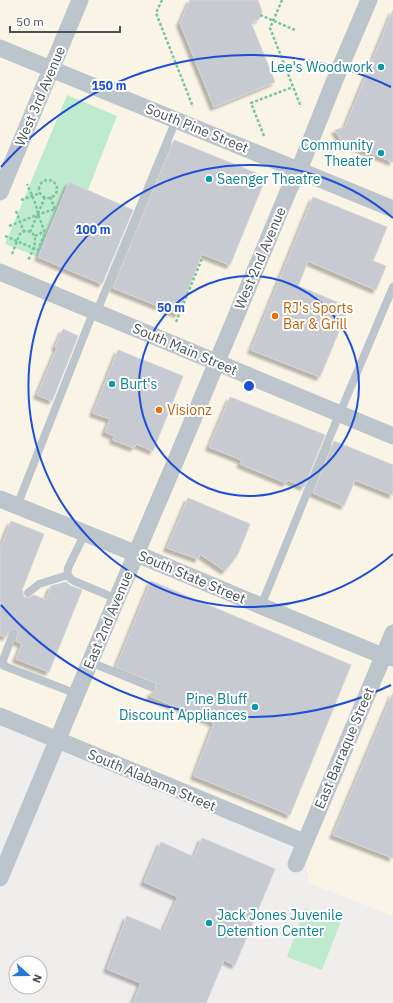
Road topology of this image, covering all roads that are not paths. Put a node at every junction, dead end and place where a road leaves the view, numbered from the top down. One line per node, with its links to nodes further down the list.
1 (80, 0): 4 (street, West 3rd Avenue)
2 (369, 0): 6 (street, West 2nd Avenue)
3 (0, 48): 4 (street, South Pine Street)
4 (51, 69): 5 (street, South Pine Street); 7 (street, West 3rd Avenue)
5 (176, 120): 6 (street, South Pine Street); 11 (lane)
6 (299, 170): 8 (street, South Pine Street); 12 (street, West 2nd Avenue)
7 (0, 192)
8 (393, 209)
9 (0, 272): 11 (street, South Main Street)
10 (393, 287): 13 (lane)
11 (95, 311): 12 (street, South Main Street); 16 (lane)
12 (217, 362): 13 (street, South Main Street); 18 (street, East 2nd Avenue)
13 (340, 413): 14 (street, South Main Street); 22 (lane)
14 (393, 436)
15 (0, 499): 16 (street, South State Street)
16 (17, 506): 17 (street, South State Street)
17 (85, 533): 18 (street, South State Street); 19 (lane)
18 (137, 554): 21 (street, East 2nd Avenue); 22 (street, South State Street)
19 (68, 575): 20 (lane); 21 (lane)
20 (28, 592)
21 (117, 599): 26 (street, East 2nd Avenue)
22 (261, 606): 25 (street, South State Street)
23 (393, 633): 25 (street, East Barraque Street)
24 (13, 634): 27 (lane)
25 (388, 657): 32 (street, East Barraque Street)
26 (90, 662): 28 (lane); 29 (street, East 2nd Avenue)
27 (2, 666): 29 (lane)
28 (151, 687)
29 (77, 694): 31 (street, East 2nd Avenue)
30 (0, 716): 31 (street, South Alabama Street)
31 (57, 740): 32 (street, South Alabama Street); 34 (street, East 2nd Avenue)
32 (304, 842): 33 (street, East Barraque Street)
33 (296, 864)
34 (0, 878)

